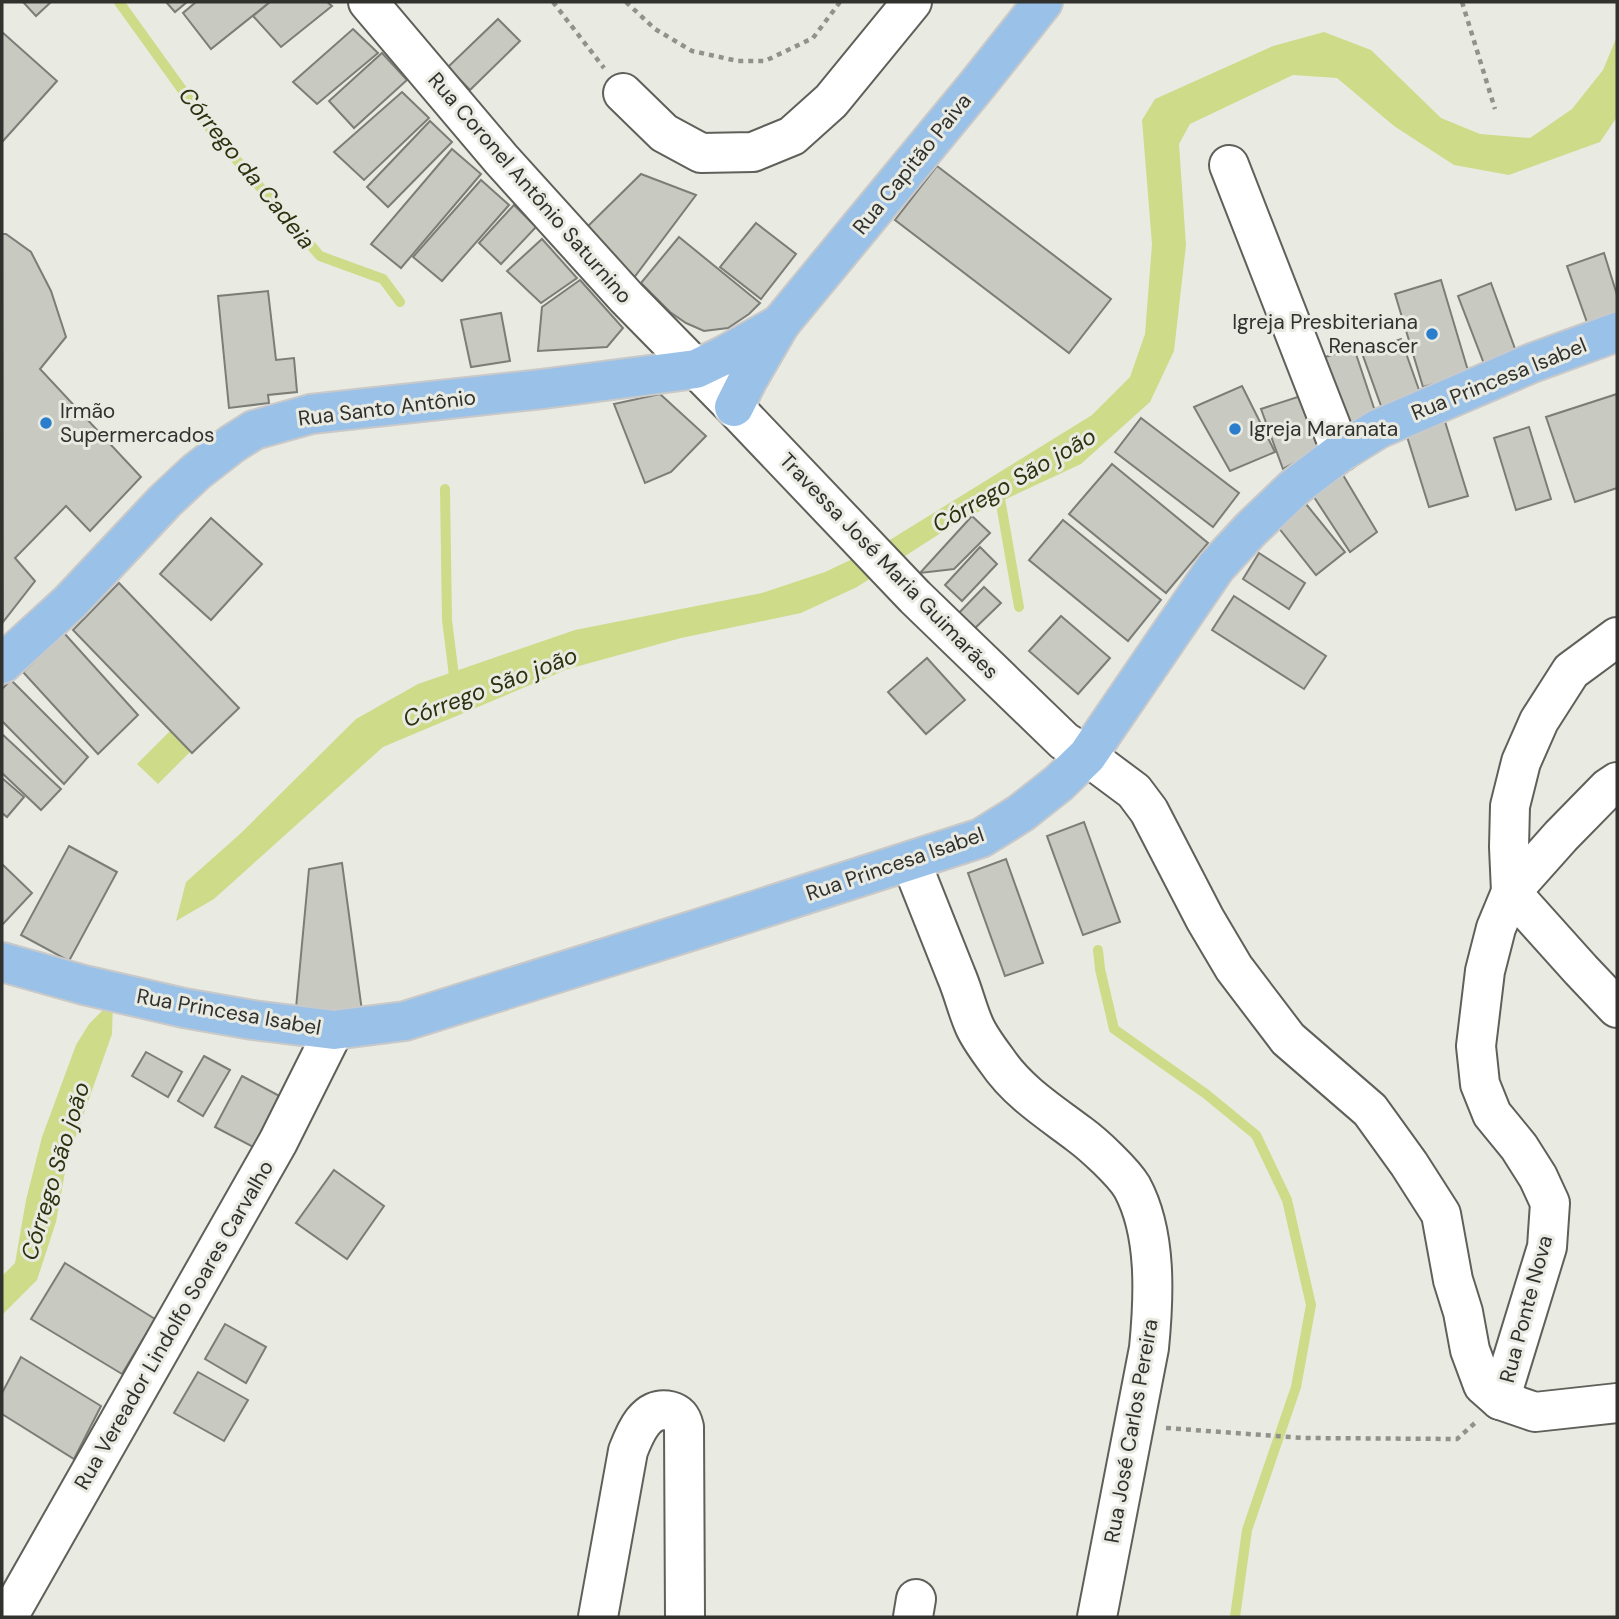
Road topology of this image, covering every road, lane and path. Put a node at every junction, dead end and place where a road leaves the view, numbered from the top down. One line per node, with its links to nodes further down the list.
1 (368, 2): 13 (street, Rua Coronel Antônio Saturnino)
2 (553, 2): 8 (path)
3 (626, 2): 4 (path)
4 (839, 2)
5 (912, 2): 8 (street)
6 (1043, 2): 11 (main road, Rua Capitão Paiva)
7 (1462, 2): 9 (path)
8 (623, 93)
9 (1495, 109)
10 (1229, 165): 15 (street)
11 (780, 324): 13 (main road, Rua Santo Antônio); 14 (main road)
12 (1617, 332): 15 (main road, Rua Princesa Isabel)
13 (696, 369): 14 (street, Travessa José Maria Guimarães); 17 (main road, Rua Santo Antônio)
14 (734, 407): 18 (street, Travessa José Maria Guimarães)
15 (1341, 452): 18 (main road, Rua Princesa Isabel)
16 (1617, 636): 21 (street)
17 (2, 664)
18 (1075, 749): 20 (main road, Rua Princesa Isabel); 25 (street, Travessa José Maria Guimarães)
19 (1617, 782): 21 (street, Rua Ponte Nova)
20 (911, 862): 24 (main road, Rua Princesa Isabel); 27 (street, Rua José Carlos Pereira)
21 (1511, 892): 23 (street); 25 (street, Rua Ponte Nova)
22 (2, 962): 24 (main road, Rua Princesa Isabel)
23 (1617, 1008)
24 (334, 1030): 28 (street, Rua Vereador Lindolfo Soares Carvalho)
25 (1500, 1400): 26 (street); 27 (path)
26 (1617, 1403)
27 (1135, 1426): 31 (street, Rua José Carlos Pereira)
28 (8, 1617)
29 (598, 1617): 30 (street)
30 (685, 1617)
31 (1097, 1617)

